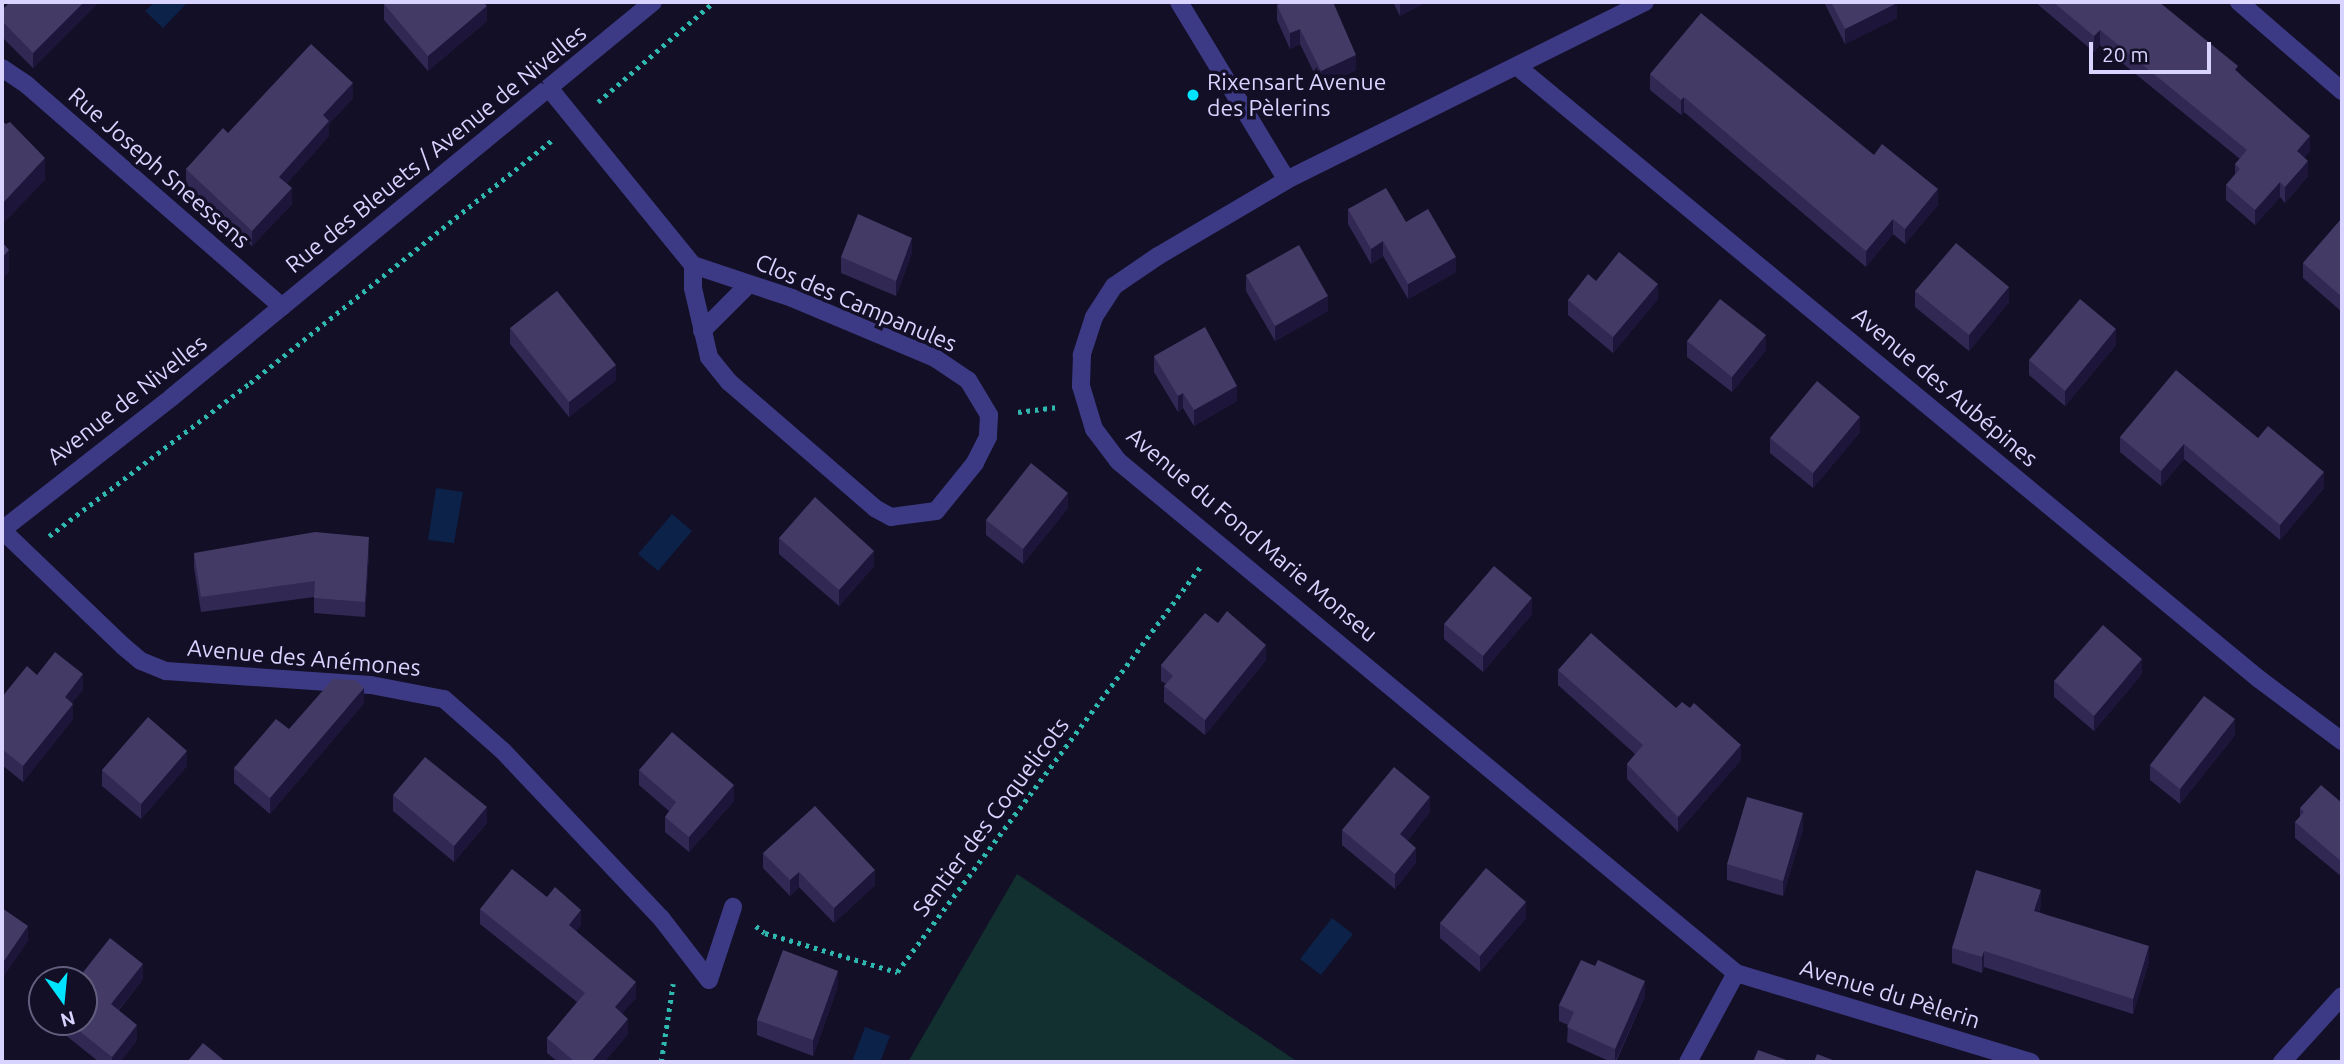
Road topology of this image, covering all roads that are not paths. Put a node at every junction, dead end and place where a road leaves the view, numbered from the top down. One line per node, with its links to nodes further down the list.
1 (653, 2): 7 (street, Rue des Bleuets / Avenue de Nivelles)
2 (1180, 2): 9 (street)
3 (1645, 2): 6 (street)
4 (2239, 2): 8 (street)
5 (2, 68): 12 (street, Rue Joseph Sneessens)
6 (1519, 68): 9 (street); 15 (street, Avenue des Aubépines)
7 (550, 88): 10 (street); 12 (street, Rue des Bleuets / Avenue de Nivelles)
8 (2342, 91)
9 (1287, 180): 17 (street, Avenue du Fond Marie Monseu)
10 (693, 265): 11 (street, Clos des Campanules); 13 (street)
11 (750, 284): 13 (street); 13 (street, Clos des Campanules)
12 (282, 307): 14 (street, Avenue de Nivelles)
13 (702, 331)
14 (2, 530): 16 (street, Avenue des Anémones)
15 (2342, 741)
16 (733, 907)
17 (1736, 973): 19 (street); 20 (street, Avenue du Pèlerin)
18 (2342, 996): 21 (street)
19 (1688, 1062)
20 (2031, 1062)
21 (2282, 1062)

